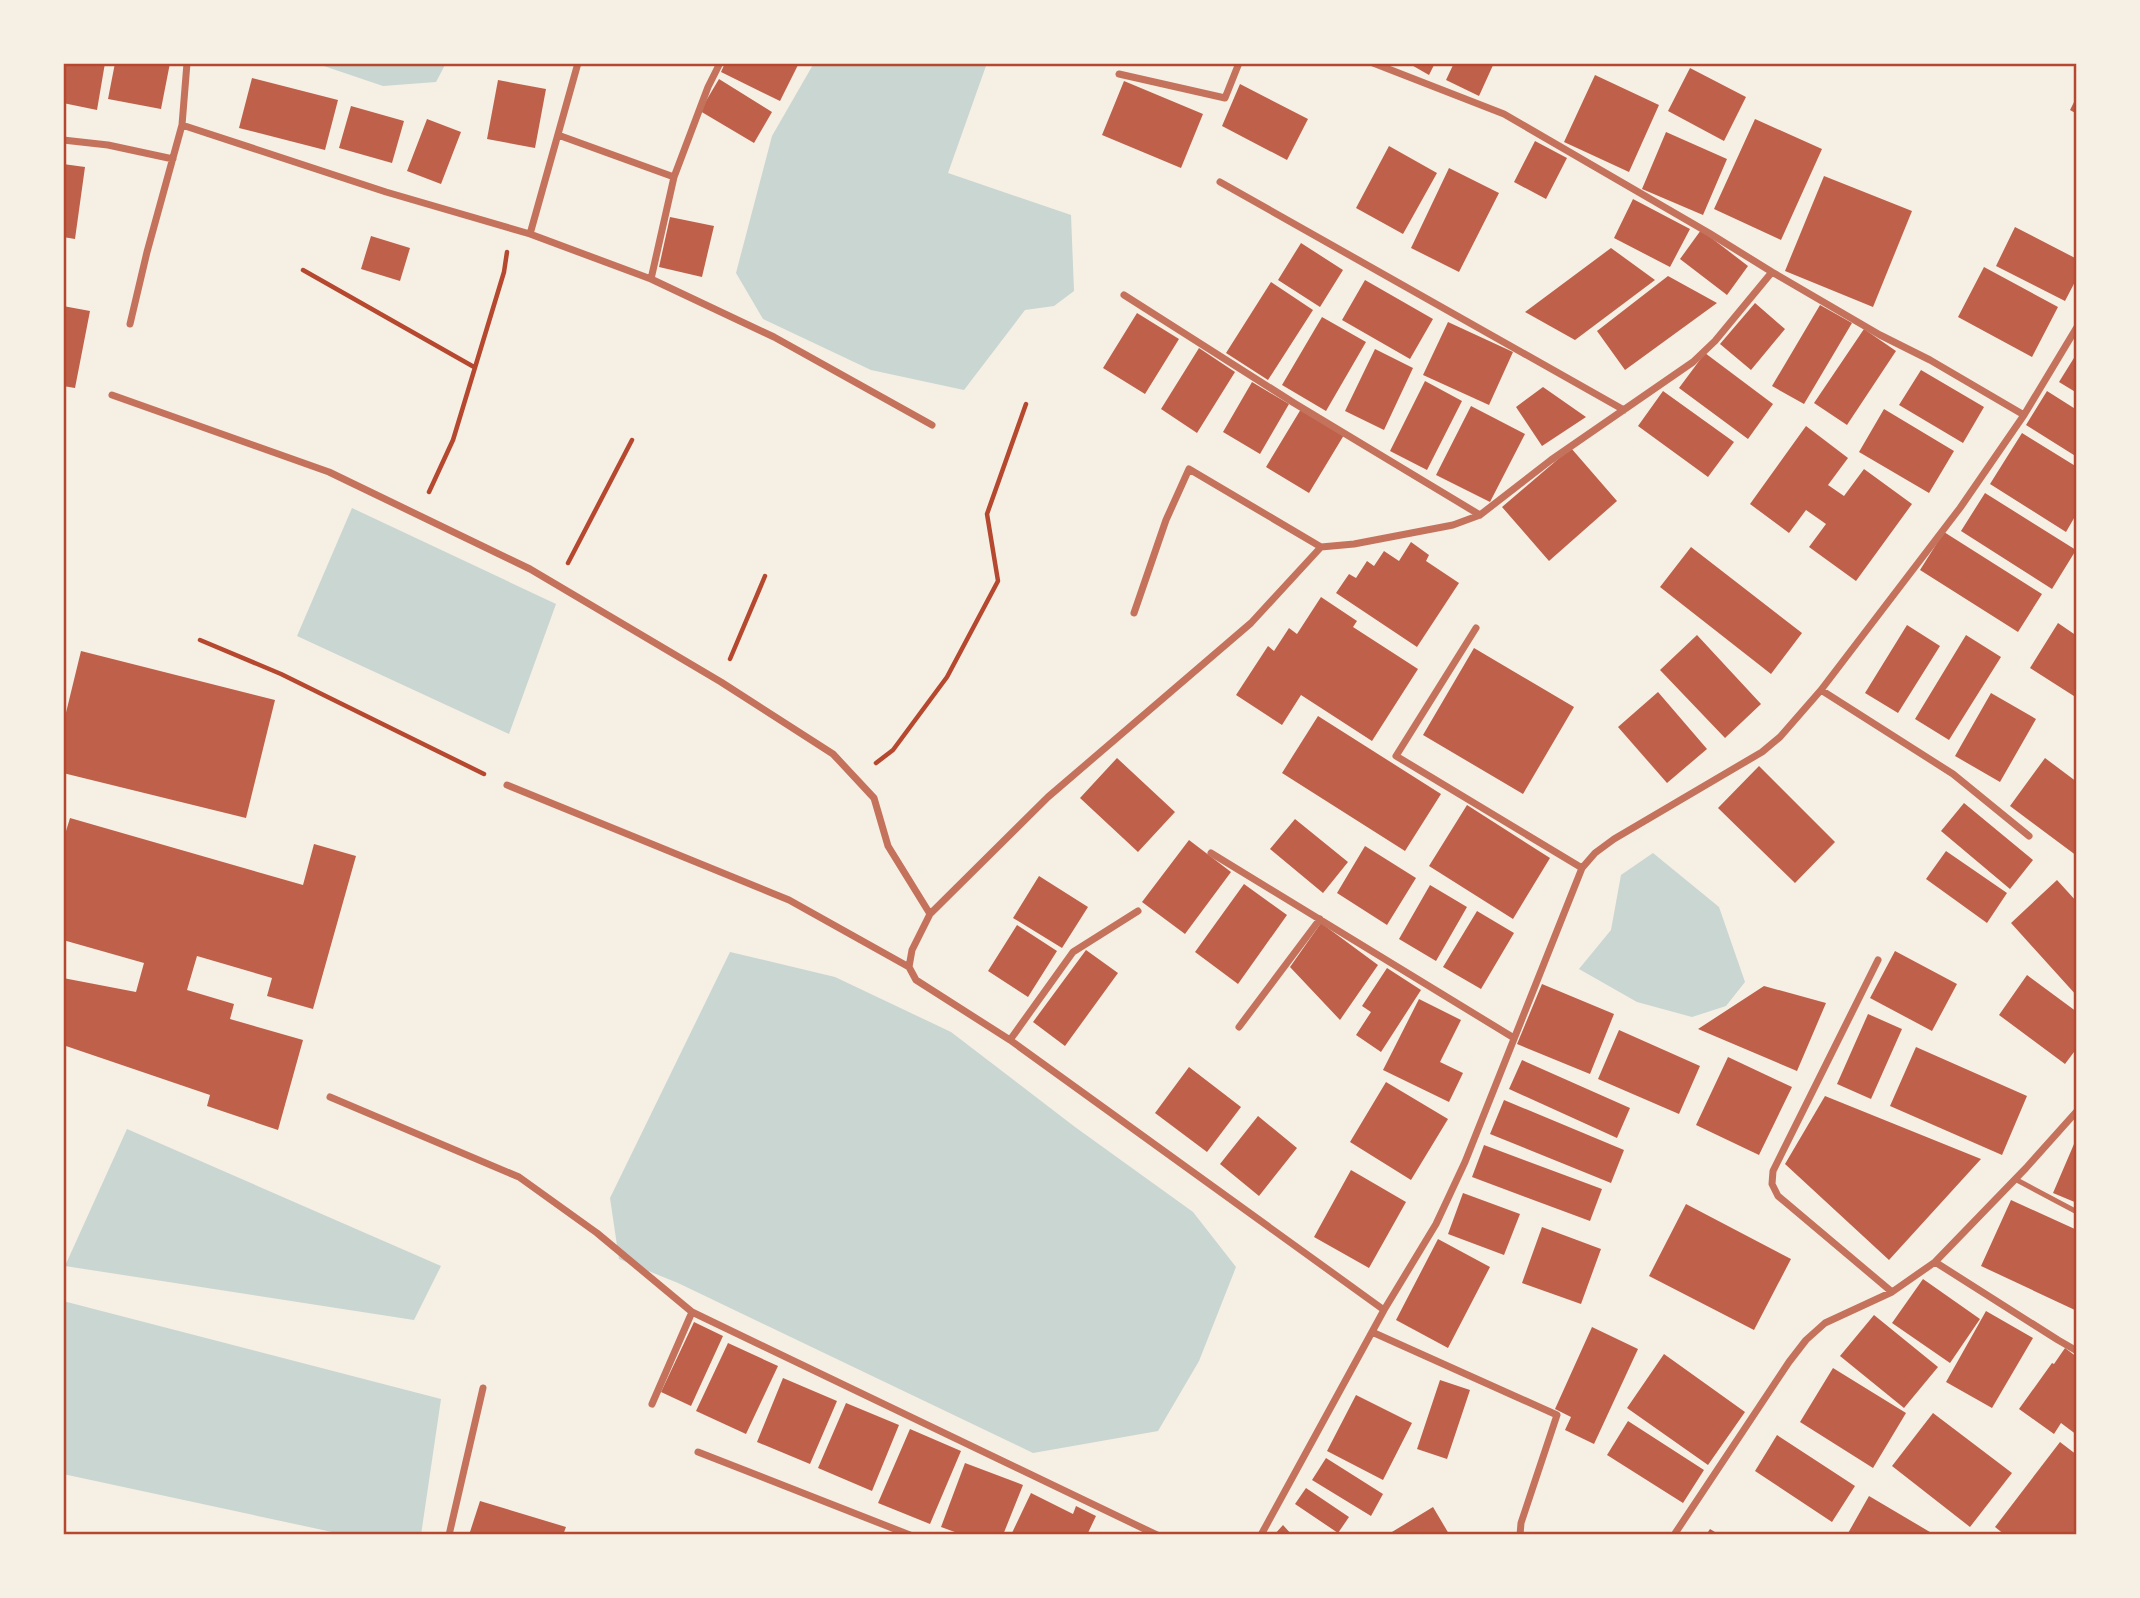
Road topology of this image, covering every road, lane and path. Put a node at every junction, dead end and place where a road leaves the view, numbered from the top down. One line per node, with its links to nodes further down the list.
1 (187, 63): 7 (street)
2 (578, 63): 8 (street)
3 (720, 63): 11 (street)
4 (1239, 63): 6 (street)
5 (1373, 63): 16 (street)
6 (1119, 74)
7 (182, 125): 10 (street); 13 (street)
8 (558, 135): 11 (street); 14 (street)
9 (63, 140): 10 (street)
10 (173, 159): 19 (street)
11 (674, 177): 17 (street)
12 (1220, 182): 24 (street)
13 (511, 228): 14 (street); 21 (path)
14 (530, 234): 17 (street)
15 (303, 270): 21 (path)
16 (1772, 272): 24 (street); 25 (street)
17 (652, 279): 26 (street)
18 (1124, 295): 29 (street)
19 (130, 324)
20 (2077, 327): 25 (street)
21 (474, 367): 28 (path)
22 (112, 394): 28 (street)
23 (1026, 404): 38 (path)
24 (1624, 410): 29 (street)
25 (2024, 415): 37 (street)
26 (932, 425)
27 (632, 440): 32 (path)
28 (418, 516): 32 (street)
29 (1480, 516): 30 (street)
30 (1321, 547): 33 (street); 44 (street)
31 (765, 576): 36 (path)
32 (557, 585): 36 (street)
33 (1134, 613)
34 (1476, 628): 42 (street)
35 (200, 640): 39 (path)
36 (721, 682): 38 (street)
37 (1821, 690): 40 (street); 42 (street)
38 (856, 779): 44 (street)
39 (507, 785): 47 (street)
40 (2029, 836)
41 (1211, 853): 45 (street)
42 (1582, 868): 49 (street)
43 (1138, 911): 50 (street)
44 (930, 914): 47 (street)
45 (1320, 919): 48 (street); 49 (street)
46 (1878, 960): 56 (street)
47 (909, 967): 50 (street)
48 (1239, 1027)
49 (1514, 1038): 57 (street)
50 (1010, 1040): 57 (street)
51 (330, 1097): 58 (street)
52 (2077, 1111): 53 (street)
53 (2015, 1179): 54 (lane); 55 (street)
54 (2077, 1212)
55 (1936, 1262): 56 (street); 60 (street)
56 (1892, 1292): 69 (street)
57 (1384, 1310): 59 (street)
58 (692, 1311): 62 (street); 66 (street)
59 (1372, 1332): 67 (street); 68 (street)
60 (2077, 1351)
61 (483, 1388): 64 (street)
62 (652, 1404)
63 (698, 1452): 65 (street)
64 (449, 1535)
65 (910, 1535)
66 (1157, 1535)
67 (1261, 1535)
68 (1520, 1535)
69 (1674, 1535)

